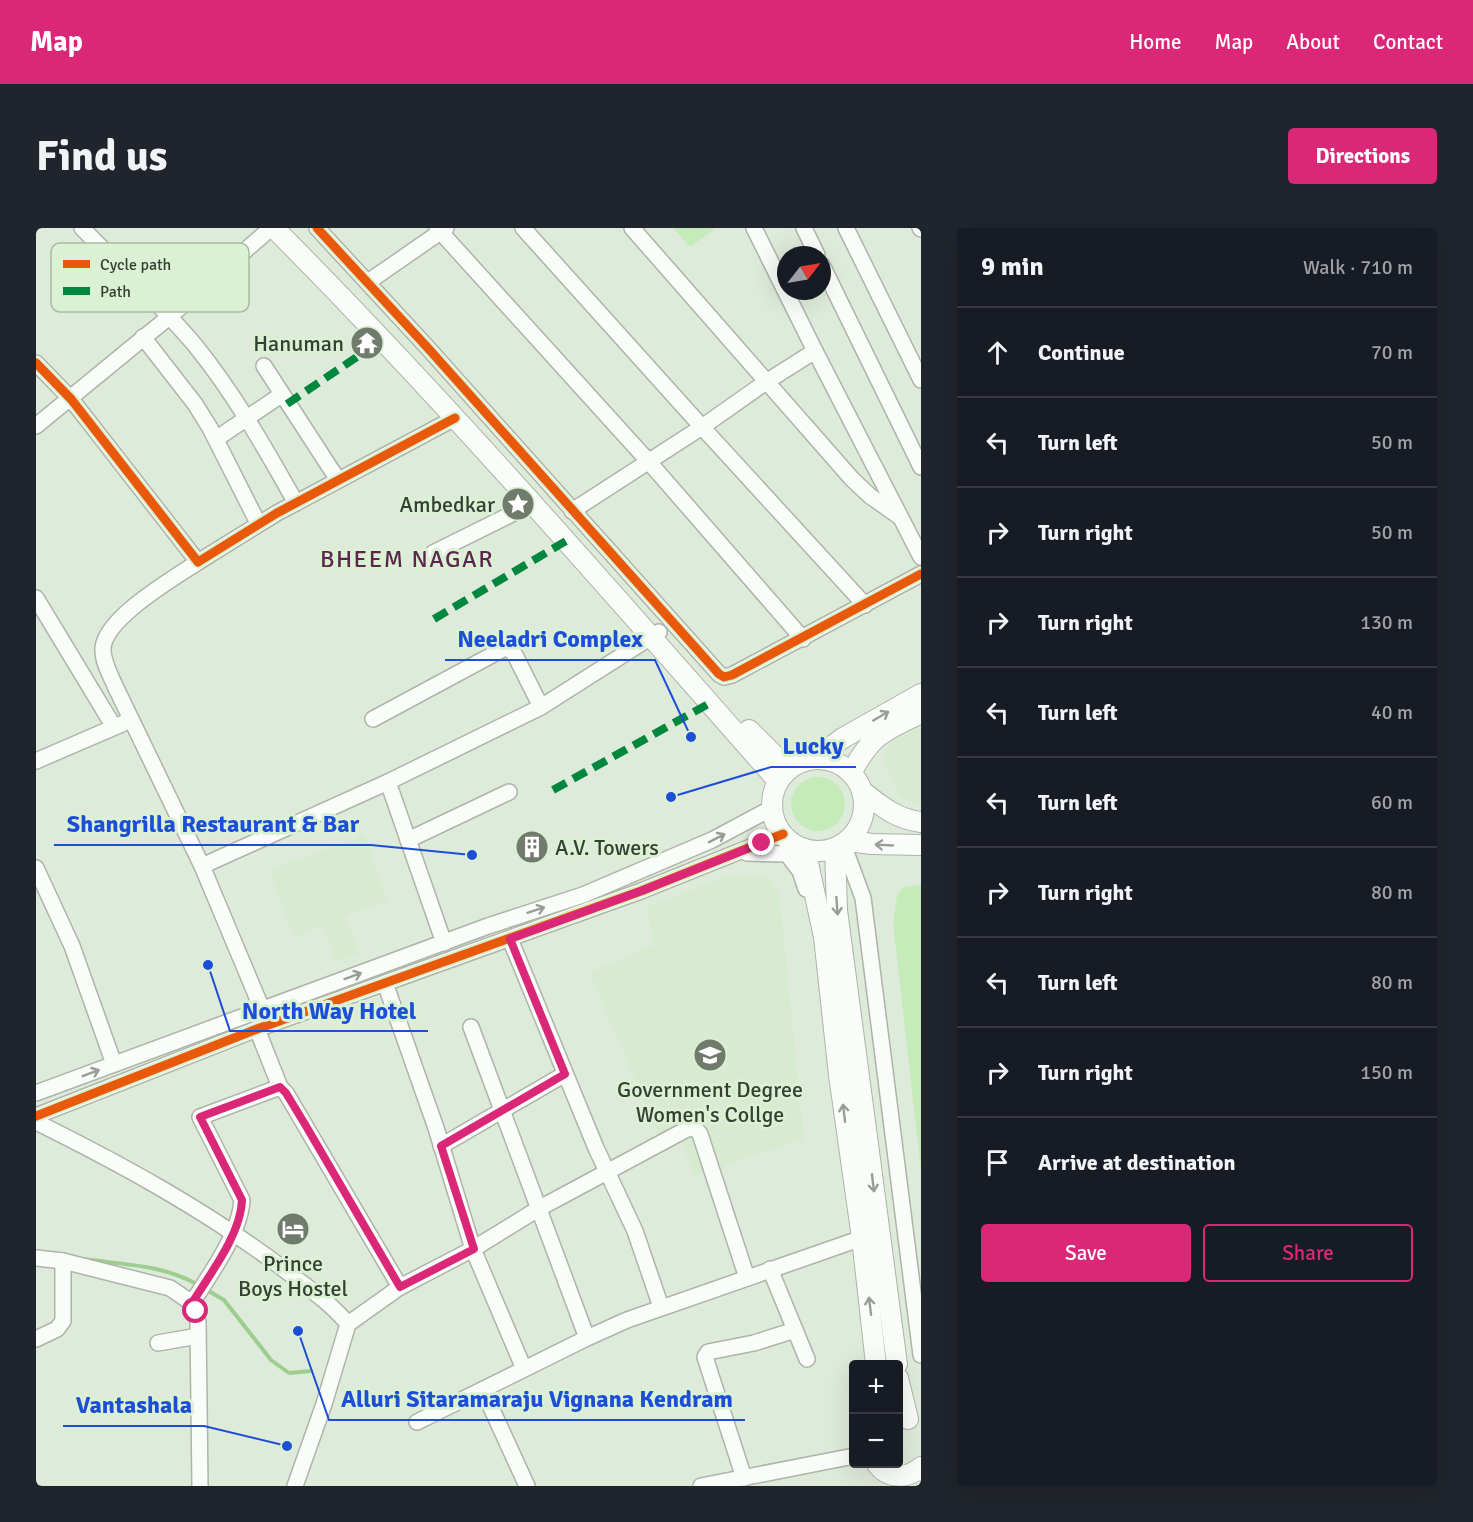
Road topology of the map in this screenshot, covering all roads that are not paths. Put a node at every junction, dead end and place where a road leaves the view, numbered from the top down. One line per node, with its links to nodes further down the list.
1 (82, 228): 11 (street)
2 (272, 228): 13 (street); 28 (main road)
3 (290, 228): 46 (main road)
4 (317, 228): 14 (street)
5 (523, 228): 30 (street)
6 (632, 228): 24 (street)
7 (754, 228): 20 (street)
8 (804, 228): 12 (street)
9 (846, 228): 23 (street)
10 (441, 229): 14 (street); 32 (street)
11 (97, 243)
12 (813, 246)
13 (249, 248)
14 (368, 282): 37 (street)
15 (831, 283): 33 (street)
16 (164, 312): 18 (street)
17 (175, 312): 18 (street)
18 (169, 317): 19 (street); 27 (street)
19 (143, 337): 26 (street); 31 (street)
20 (815, 351): 24 (street); 38 (street)
21 (36, 363): 26 (street)
22 (264, 366): 25 (street)
23 (921, 380)
24 (766, 382): 30 (street); 38 (street)
25 (281, 395): 27 (street); 34 (street)
26 (71, 399): 29 (street); 42 (street)
27 (247, 418): 31 (street); 35 (street)
28 (455, 418): 34 (street); 36 (main road)
29 (36, 426)
30 (702, 427): 32 (street); 45 (street)
31 (216, 439): 39 (street)
32 (649, 462): 37 (street); 47 (street)
33 (921, 467)
34 (338, 480): 35 (street)
35 (296, 503): 39 (street)
36 (532, 504): 40 (street); 46 (main road)
37 (572, 511): 47 (street)
38 (900, 517): 41 (street)
39 (258, 523): 42 (street)
40 (433, 553)
41 (921, 557)
42 (198, 562): 52 (street)
43 (921, 574): 45 (street)
44 (36, 598): 53 (street)
45 (865, 605): 47 (street)
46 (655, 635): 49 (street); 57 (main road)
47 (803, 639)
48 (921, 694): 54 (main road, one-way to 48)
49 (541, 707): 51 (street); 58 (street)
50 (921, 713): 56 (main road)
51 (373, 719)
52 (131, 720): 53 (street); 69 (street)
53 (114, 726): 55 (street)
54 (813, 759): 56 (main road); 57 (main road)
55 (36, 761)
56 (851, 773): 59 (main road)
57 (783, 775): 61 (main road)
58 (388, 782): 64 (street); 69 (street)
59 (862, 791): 62 (main road); 65 (main road)
60 (509, 792): 64 (street)
61 (772, 808): 63 (main road); 73 (street, one-way to 61)
62 (921, 822)
63 (783, 834): 67 (main road); 68 (street)
64 (408, 840): 73 (street)
65 (842, 844): 66 (main road, one-way to 65); 67 (main road); 104 (street); 107 (main road, one-way to 107)
66 (921, 845)
67 (805, 849): 71 (main road)
68 (738, 853): 71 (street); 72 (street)
69 (202, 866): 75 (street)
70 (36, 868): 78 (street)
71 (824, 937): 89 (main road, one-way to 71)
72 (510, 939): 74 (street); 79 (street)
73 (444, 943): 75 (street, one-way to 73)
74 (385, 984): 77 (street); 85 (street)
75 (262, 1009): 78 (street)
76 (471, 1027): 82 (street)
77 (257, 1029): 80 (street); 83 (street)
78 (114, 1064): 81 (street, one-way to 78)
79 (565, 1074): 82 (street); 86 (street)
80 (280, 1087): 88 (street); 95 (street)
81 (36, 1093)
82 (502, 1110): 85 (street); 87 (street)
83 (36, 1116)
84 (36, 1122): 88 (street)
85 (441, 1146): 90 (street)
86 (608, 1171): 87 (street); 94 (street); 97 (street)
87 (538, 1209): 90 (street); 101 (street)
88 (233, 1232): 96 (street); 98 (street)
89 (862, 1238): 93 (street); 106 (main road, one-way to 89)
90 (474, 1249): 95 (street); 108 (street)
91 (36, 1258): 92 (street)
92 (63, 1261): 96 (street); 102 (street)
93 (770, 1269): 94 (street); 99 (street)
94 (747, 1278): 97 (street)
95 (400, 1287): 98 (street)
96 (192, 1303): 100 (street)
97 (662, 1306): 101 (street)
98 (348, 1324): 118 (street)
99 (795, 1329): 105 (street); 116 (street)
100 (198, 1336): 103 (street); 117 (street)
101 (587, 1338): 108 (street)
102 (36, 1339)
103 (158, 1343)
104 (921, 1354)
105 (807, 1359)
106 (875, 1360)
107 (896, 1360)
108 (524, 1369): 109 (street)
109 (483, 1390): 111 (street); 119 (street)
110 (903, 1397): 112 (main road)
111 (417, 1422)
112 (909, 1422)
113 (849, 1457): 116 (street)
114 (921, 1467): 115 (main road)
115 (886, 1476)
116 (744, 1478): 120 (street)
117 (200, 1486)
118 (295, 1486)
119 (526, 1486)
120 (709, 1486)

